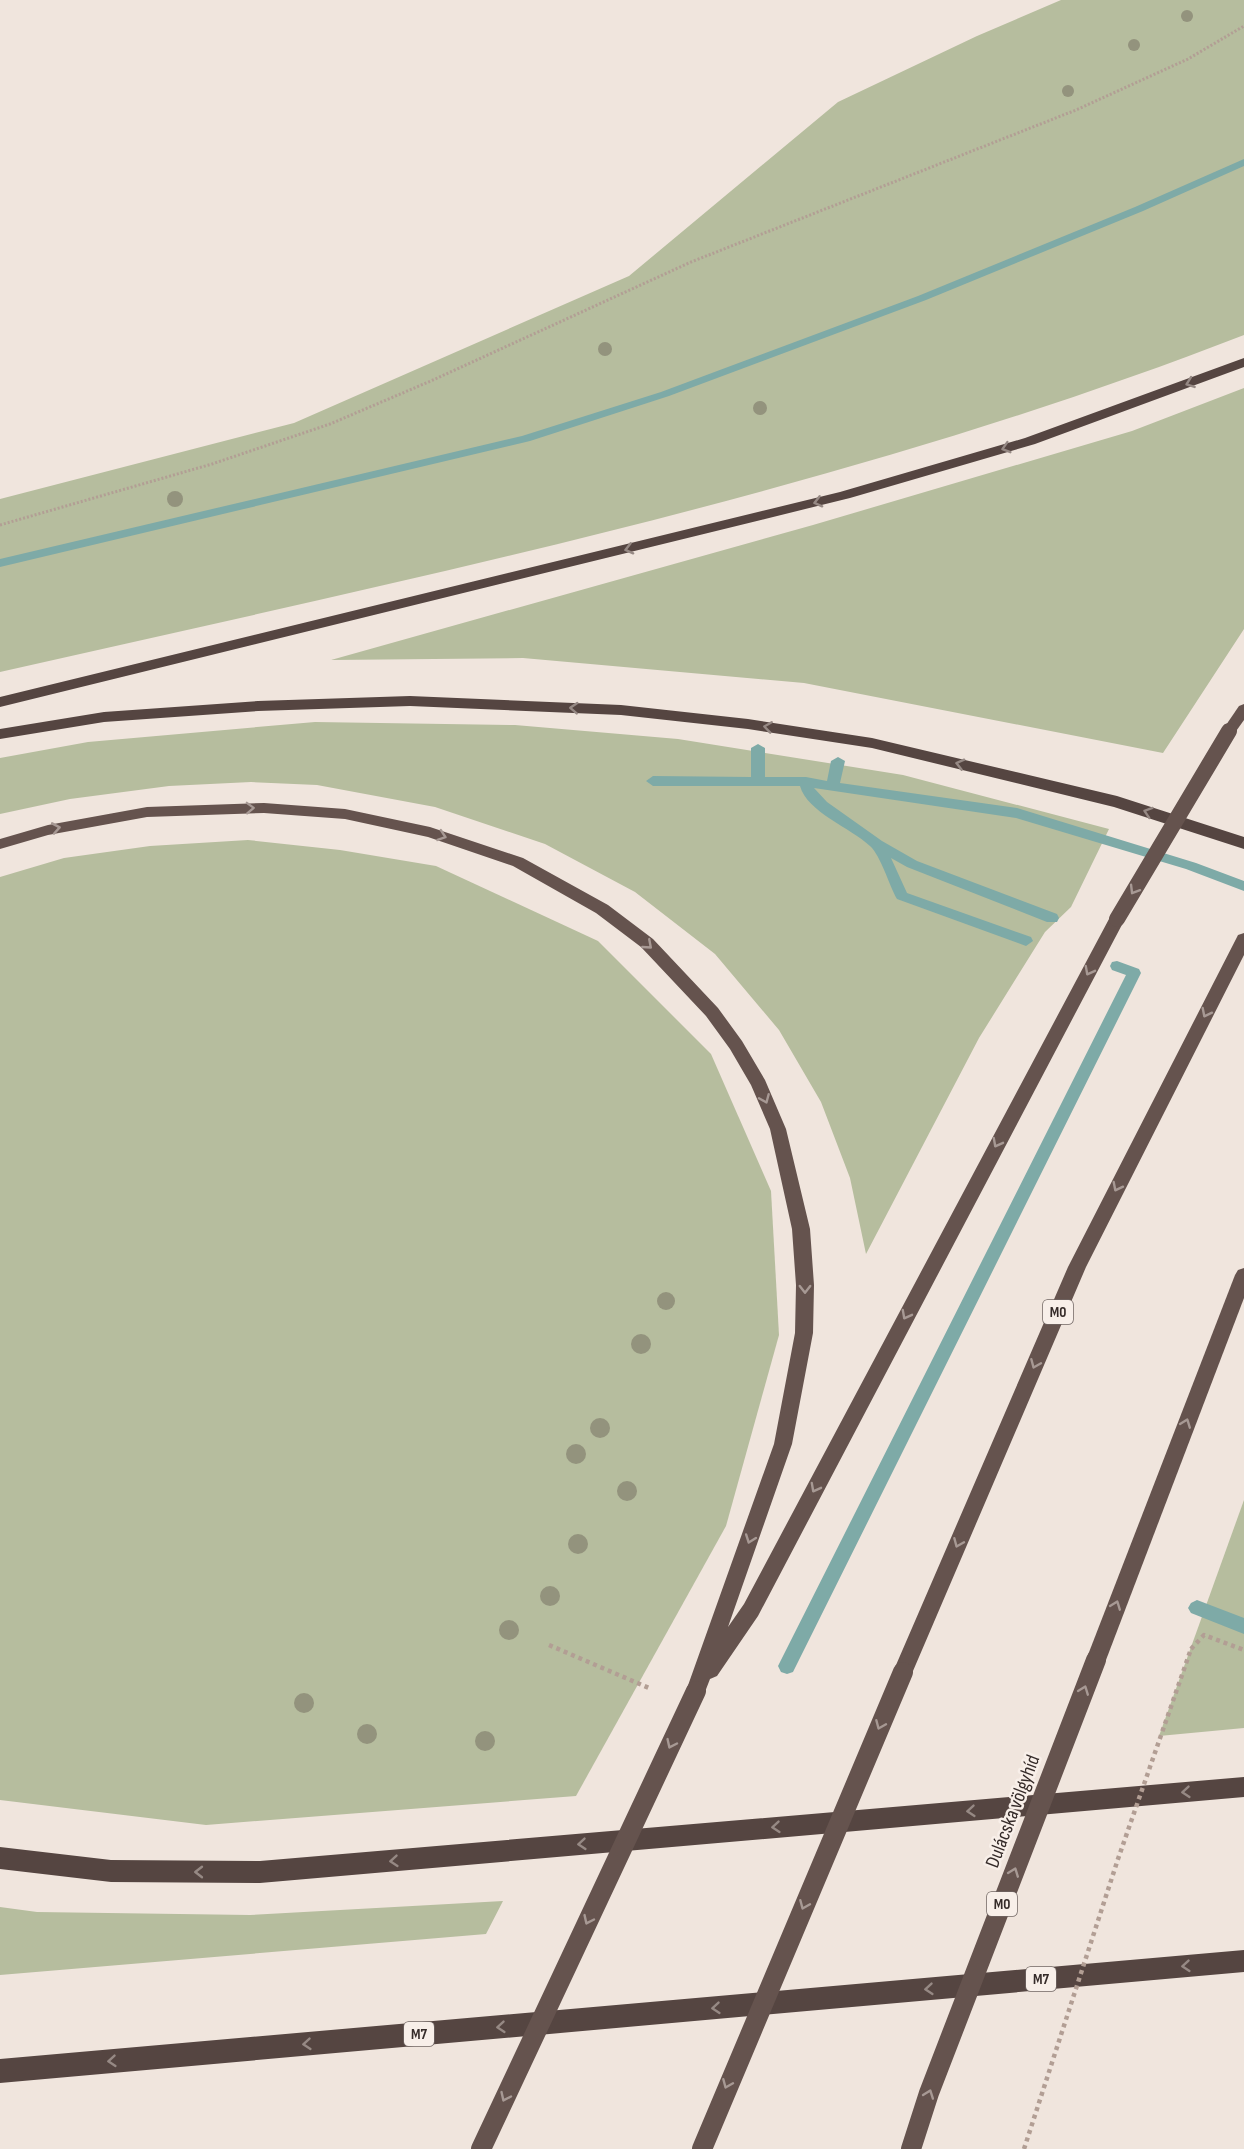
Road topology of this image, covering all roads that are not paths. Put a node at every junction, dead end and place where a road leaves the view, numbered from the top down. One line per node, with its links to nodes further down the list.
1 (1244, 362): 2 (highway, one-way to 2)
2 (0, 702)
3 (1244, 709): 9 (highway, one-way to 9, bridge)
4 (0, 734): 5 (highway, one-way to 4)
5 (1244, 843)
6 (0, 844): 9 (highway, one-way to 9)
7 (1244, 939): 15 (highway, M0, one-way to 15, bridge)
8 (1244, 1275): 16 (highway, Dulácska völgyhíd / M0, one-way to 8, bridge)
9 (696, 1691): 14 (highway, one-way to 14, bridge)
10 (1244, 1787): 11 (highway, one-way to 11)
11 (0, 1858)
12 (1244, 1961): 13 (highway, M7, one-way to 13)
13 (0, 2071)
14 (481, 2149)
15 (702, 2149)
16 (911, 2149)

